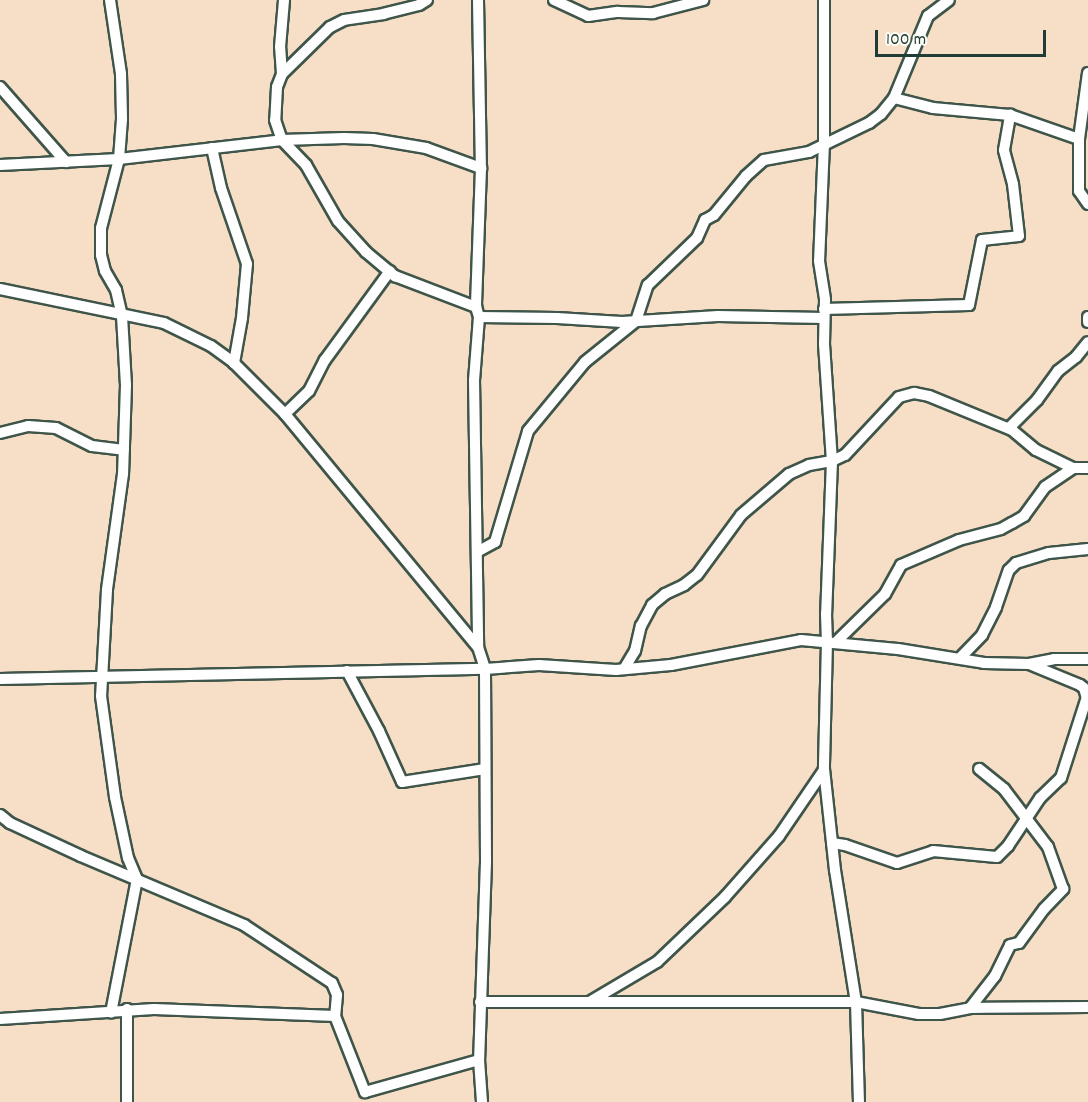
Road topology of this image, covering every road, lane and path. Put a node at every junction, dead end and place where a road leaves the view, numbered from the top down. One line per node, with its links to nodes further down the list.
1 (110, 0): 18 (street)
2 (284, 0): 10 (street)
3 (427, 0): 10 (street)
4 (478, 0): 21 (street)
5 (554, 0): 6 (street)
6 (703, 0)
7 (824, 0): 16 (street)
8 (950, 0): 12 (street)
9 (1088, 73): 14 (street)
10 (282, 74): 15 (street)
11 (0, 87): 19 (street)
12 (894, 98): 13 (street); 16 (street)
13 (1010, 115): 14 (street); 26 (street)
14 (1079, 139): 22 (street)
15 (282, 140): 17 (street); 21 (street); 23 (street)
16 (824, 143): 26 (street); 28 (street)
17 (212, 148): 18 (street); 30 (street)
18 (119, 159): 19 (street); 27 (street)
19 (66, 162): 20 (street)
20 (0, 165)
21 (481, 168): 25 (street)
22 (1088, 204)
23 (390, 271): 25 (street); 31 (street)
24 (0, 289): 27 (street)
25 (477, 312): 28 (street); 39 (street)
26 (824, 313): 28 (street); 35 (street)
27 (122, 316): 30 (street); 34 (street)
28 (636, 321): 39 (street)
29 (1088, 342): 32 (street)
30 (234, 363): 31 (street)
31 (285, 414): 41 (street)
32 (1009, 428): 35 (street); 36 (street)
33 (0, 433): 34 (street)
34 (124, 450): 48 (street)
35 (832, 461): 40 (street); 46 (street)
36 (1073, 468): 37 (street); 40 (street)
37 (1088, 468)
38 (1088, 549): 42 (street)
39 (477, 552): 41 (street)
40 (831, 642): 42 (street); 46 (street); 53 (street)
41 (478, 647): 45 (street)
42 (960, 658): 44 (street)
43 (1088, 659): 44 (street)
44 (1029, 664): 50 (street)
45 (484, 669): 46 (street); 47 (street); 52 (street)
46 (624, 669)
47 (346, 671): 48 (street); 52 (street)
48 (101, 677): 49 (street); 58 (street)
49 (0, 679)
50 (1088, 697): 51 (street); 56 (street)
51 (1088, 704)
52 (485, 769): 59 (street)
53 (824, 769): 57 (street); 60 (street)
54 (980, 769): 56 (street)
55 (0, 815): 58 (street)
56 (1027, 817): 57 (street); 63 (street)
57 (832, 843): 61 (street)
58 (137, 879): 65 (street); 66 (street)
59 (480, 1002): 60 (street); 68 (street)
60 (588, 1002): 61 (street)
61 (856, 1002): 63 (street); 71 (street)
62 (1088, 1007): 63 (street)
63 (970, 1008)
64 (126, 1009): 65 (street); 66 (street); 69 (street)
65 (111, 1013): 67 (street)
66 (335, 1016): 68 (street)
67 (0, 1019)
68 (479, 1060): 70 (street)
69 (127, 1102)
70 (482, 1102)
71 (859, 1102)

